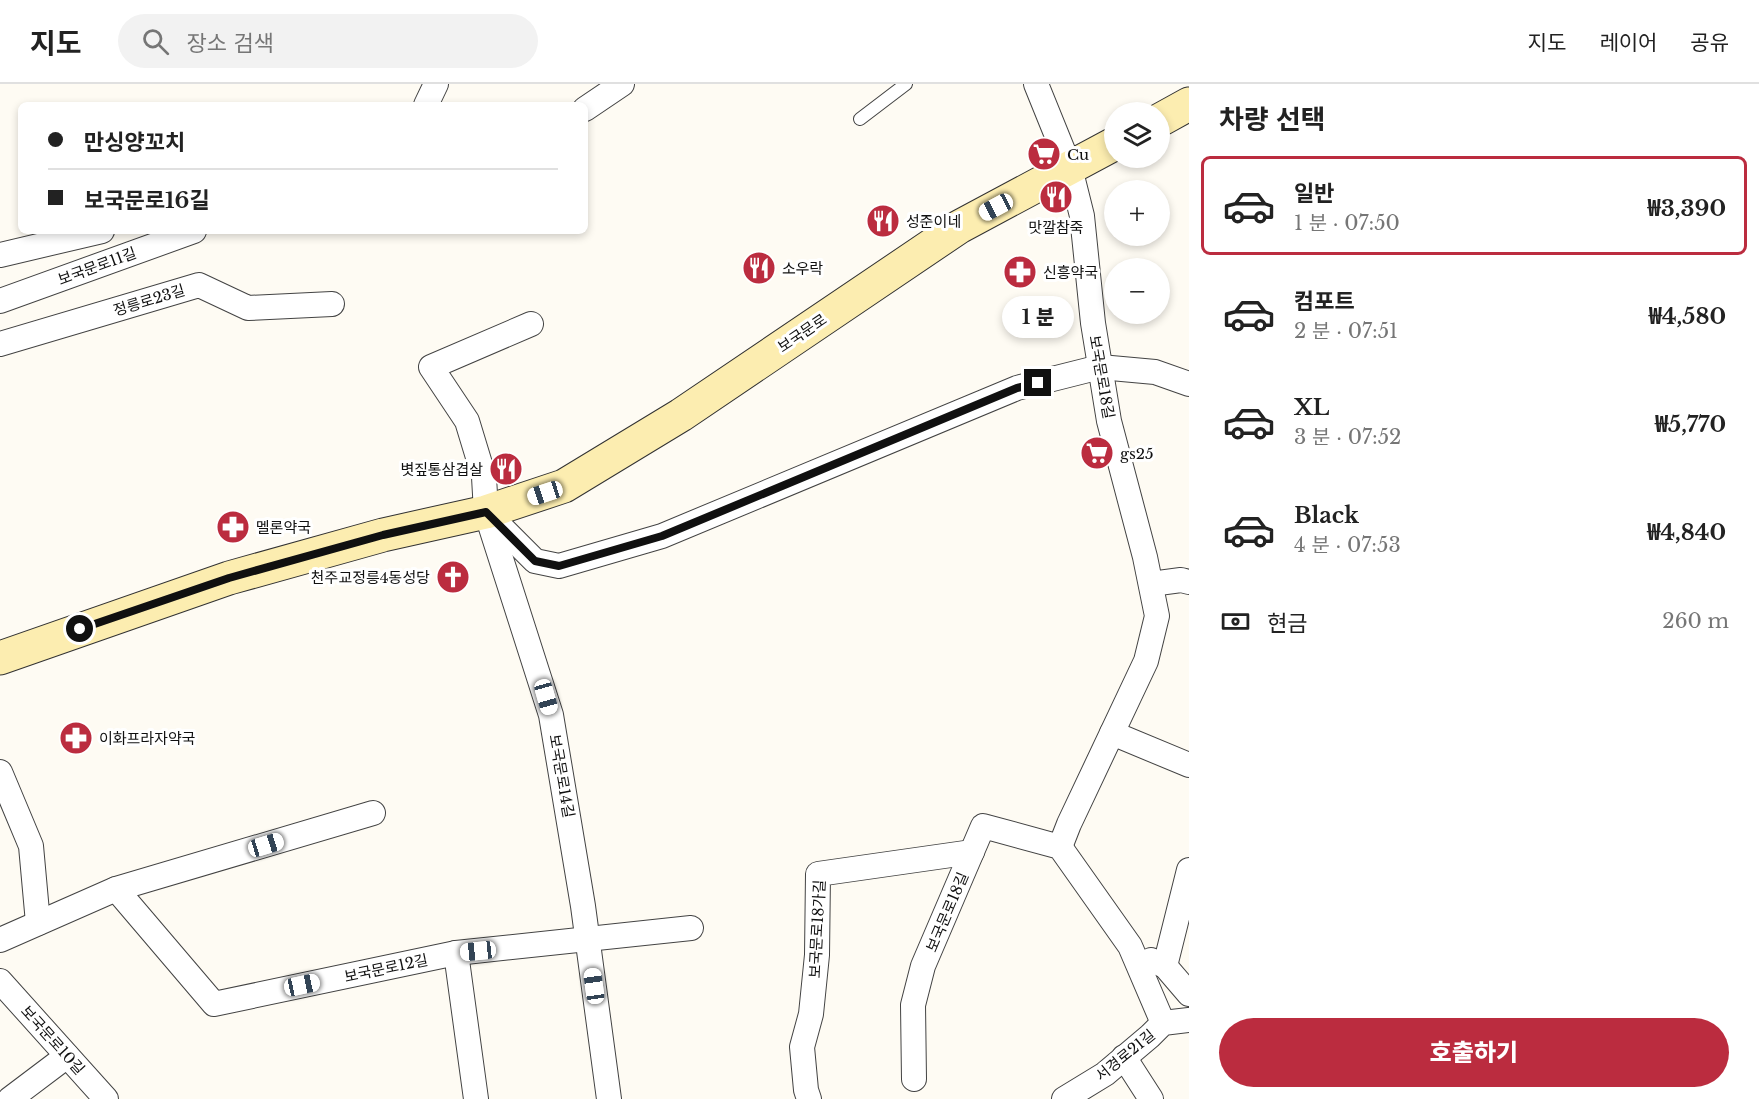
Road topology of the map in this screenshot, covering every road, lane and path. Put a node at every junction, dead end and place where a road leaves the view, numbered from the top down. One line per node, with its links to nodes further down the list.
1 (436, 84): 5 (street)
2 (621, 84): 7 (street)
3 (906, 84): 9 (lane)
4 (1036, 84): 11 (street, 보국문로18길)
5 (427, 102)
6 (1189, 104): 8 (main road)
7 (588, 108)
8 (1170, 114)
9 (860, 119)
10 (1104, 149): 11 (main road, 보국문로)
11 (1070, 168): 19 (street, 보국문로18길); 21 (main road, 보국문로)
12 (89, 234): 14 (street)
13 (186, 234): 15 (street, 보국문로11길)
14 (0, 255)
15 (0, 301)
16 (332, 304): 18 (street, 정릉로23길)
17 (531, 324): 21 (street)
18 (0, 344)
19 (1100, 367): 20 (street); 21 (street); 23 (street, 보국문로18길)
20 (1189, 384)
21 (486, 512): 24 (main road, 보국문로); 36 (street, 보국문로14길)
22 (1189, 582): 23 (street)
23 (1150, 584): 25 (street, 보국문로18길)
24 (0, 658)
25 (1112, 733): 26 (street); 29 (street, 보국문로18길)
26 (1189, 765)
27 (0, 771): 33 (street)
28 (373, 813): 32 (street)
29 (1060, 848): 30 (street, 보국문로18길); 37 (street)
30 (972, 852): 46 (street, 보국문로18길); 51 (street, 보국문로18가길)
31 (1189, 870): 39 (street)
32 (116, 889): 33 (street); 38 (street, 보국문로12길)
33 (38, 923): 35 (street)
34 (691, 928): 36 (street)
35 (0, 940)
36 (588, 940): 38 (street); 50 (street, 보국문로14길)
37 (1132, 952): 39 (street); 43 (street)
38 (456, 953): 49 (street)
39 (1165, 966): 41 (street)
40 (0, 981): 44 (street, 보국문로10길)
41 (1189, 994)
42 (1189, 1020): 43 (street, 서경로21길)
43 (1162, 1023): 45 (street, 서경로21길)
44 (67, 1056): 47 (street); 48 (street, 보국문로10길)
45 (1124, 1058): 52 (street, 서경로21길); 53 (street)
46 (914, 1079)
47 (10, 1099)
48 (106, 1099)
49 (476, 1099)
50 (609, 1099)
51 (809, 1099)
52 (1064, 1099)
53 (1151, 1099)

